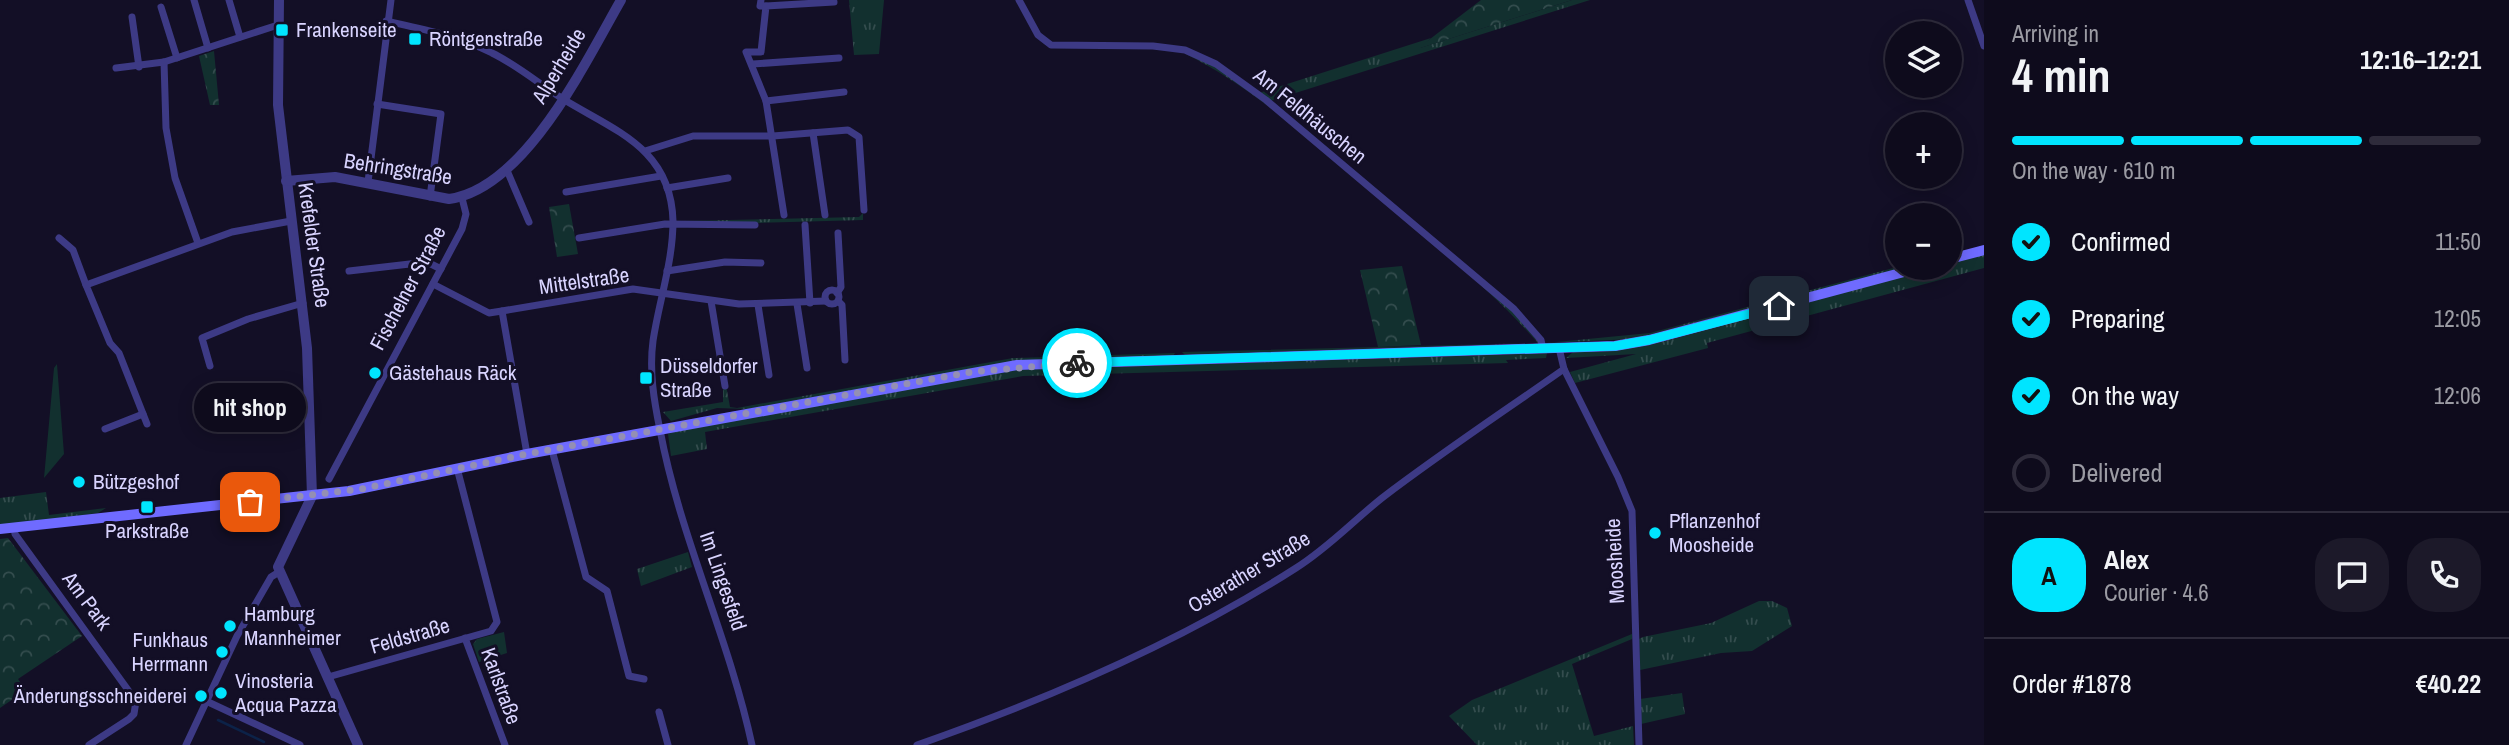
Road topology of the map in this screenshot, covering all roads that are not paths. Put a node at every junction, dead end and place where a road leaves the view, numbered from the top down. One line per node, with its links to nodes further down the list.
1 (194, 0): 16 (street)
2 (229, 0): 14 (street)
3 (279, 0): 13 (street, Krefelder Straße)
4 (391, 0): 12 (street)
5 (621, 0): 24 (street, Alperheide)
6 (1019, 0): 69 (street, Am Feldhäuschen)
7 (1968, 0): 15 (street)
8 (834, 2): 9 (street)
9 (763, 3): 20 (street)
10 (161, 8): 17 (street)
11 (132, 17): 21 (street)
12 (386, 21): 24 (street, Im Lingesfeld); 26 (street)
13 (278, 25): 14 (street); 33 (street, Krefelder Straße)
14 (240, 37): 16 (street)
15 (1984, 46)
16 (208, 48): 17 (street)
17 (177, 58): 19 (street)
18 (839, 58): 20 (street)
19 (164, 62): 21 (street); 50 (street)
20 (753, 64): 25 (street)
21 (139, 67): 22 (street)
22 (116, 68)
23 (844, 92): 25 (street)
24 (564, 99): 29 (street, Im Lingesfeld); 30 (street, Alperheide)
25 (766, 101): 28 (street)
26 (377, 104): 34 (street); 37 (street)
27 (813, 133): 28 (street); 39 (street); 41 (street)
28 (773, 136): 29 (street); 40 (street)
29 (645, 151): 31 (street, Im Lingesfeld)
30 (506, 168): 38 (street); 43 (street)
31 (661, 176): 35 (street, Im Lingesfeld); 36 (street)
32 (728, 178): 35 (street)
33 (286, 181): 34 (street, Behringstraße); 42 (street, Krefelder Straße)
34 (368, 182): 37 (street, Behringstraße)
35 (667, 188): 44 (street, Im Lingesfeld)
36 (566, 192)
37 (430, 197): 38 (street, Behringstraße)
38 (462, 198): 54 (street, Fischelner Straße)
39 (864, 210)
40 (784, 215)
41 (825, 215)
42 (291, 221): 50 (street); 63 (street, Krefelder Straße)
43 (528, 222)
44 (673, 225): 45 (street); 49 (street); 56 (street, Im Lingesfeld)
45 (755, 225)
46 (805, 225): 64 (street)
47 (838, 233): 61 (street)
48 (59, 238): 59 (street)
49 (579, 238)
50 (198, 243): 59 (street)
51 (1979, 251): 52 (main road)
52 (1962, 256)
53 (761, 263): 56 (street)
54 (441, 269): 55 (street); 58 (street, Fischelner Straße)
55 (349, 271)
56 (667, 271): 60 (street, Im Lingesfeld)
57 (1885, 277): 68 (main road)
58 (433, 284): 67 (street, Mittelstraße); 83 (street, Fischelner Straße)
59 (86, 285): 76 (street)
60 (663, 293): 62 (street, Mittelstraße); 67 (street, Mittelstraße); 79 (street, Im Lingesfeld)
61 (837, 297): 64 (street, Mittelstraße); 70 (street)
62 (712, 301): 66 (street, Mittelstraße); 75 (street)
63 (303, 303): 71 (street); 84 (street, Krefelder Straße)
64 (810, 303): 65 (street, Mittelstraße)
65 (797, 304): 66 (street, Mittelstraße); 72 (street)
66 (758, 305): 74 (street)
67 (502, 311): 81 (street)
68 (1559, 348): 69 (main road); 73 (street, Moosheide)
69 (1543, 349): 79 (main road)
70 (845, 360)
71 (209, 366)
72 (807, 368)
73 (1564, 369): 100 (street, Osterather Straße); 101 (street, Moosheide)
74 (769, 375)
75 (725, 386)
76 (143, 414): 77 (street); 78 (street)
77 (147, 424)
78 (105, 429)
79 (659, 430): 80 (main road); 99 (street, Im Lingesfeld)
80 (552, 450): 81 (main road); 90 (street)
81 (527, 454): 82 (main road)
82 (457, 468): 84 (main road); 88 (street, Feldstraße)
83 (328, 479)
84 (312, 496): 85 (main road); 87 (street)
85 (14, 528): 86 (main road); 93 (street, Am Park)
86 (0, 529)
87 (279, 572): 89 (street); 91 (street)
88 (465, 638): 89 (street, Feldstraße); 97 (street, Karlstraße)
89 (328, 677): 96 (street)
90 (644, 679)
91 (206, 701): 94 (street); 95 (street)
92 (659, 712): 98 (street)
93 (89, 745)
94 (186, 745)
95 (300, 745)
96 (358, 745)
97 (505, 745)
98 (668, 745)
99 (752, 745)
100 (917, 745)
101 (1639, 745)

